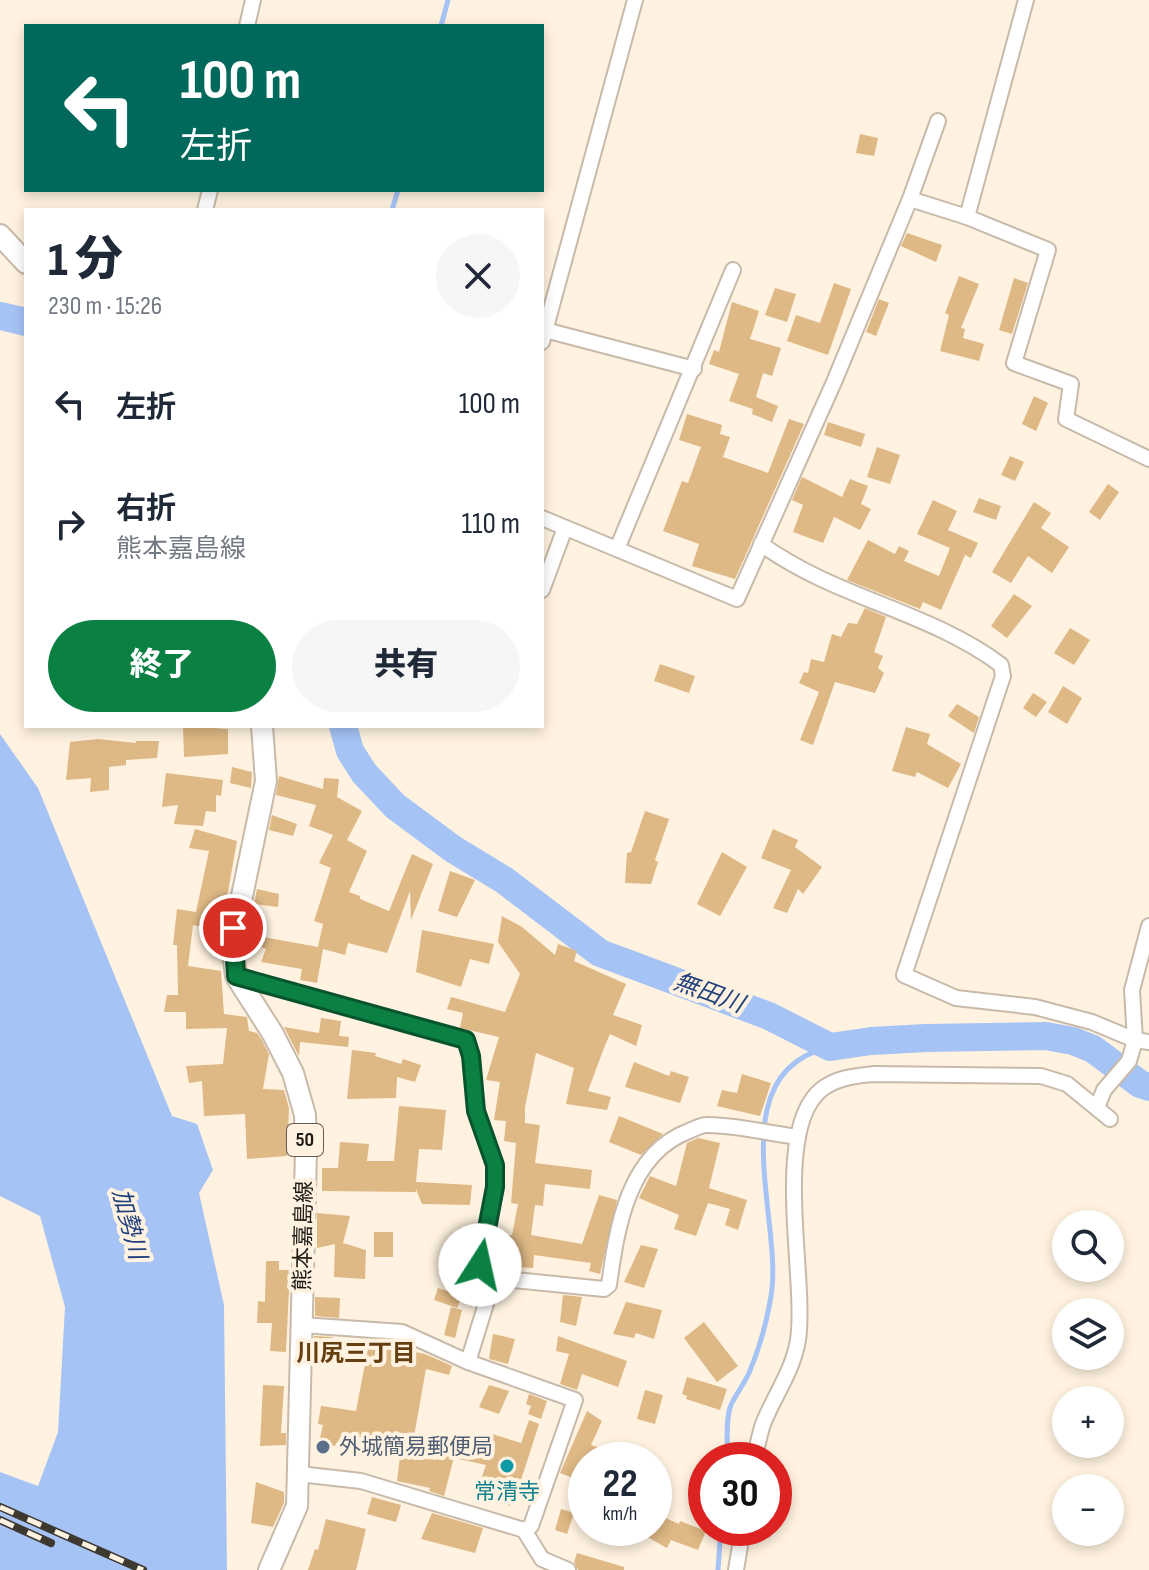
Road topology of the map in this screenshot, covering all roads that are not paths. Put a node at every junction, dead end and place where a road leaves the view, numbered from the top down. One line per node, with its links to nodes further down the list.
1 (253, 0): 4 (street)
2 (635, 0): 11 (street)
3 (1026, 0): 7 (street)
4 (247, 24)
5 (938, 121): 6 (street)
6 (910, 199): 7 (street); 16 (street)
7 (967, 217): 13 (street)
8 (0, 235): 9 (main road)
9 (24, 261)
10 (733, 270): 12 (street)
11 (544, 336): 12 (street)
12 (694, 369): 17 (street)
13 (1149, 459)
14 (544, 519): 15 (street)
15 (565, 528): 17 (street); 18 (street)
16 (761, 544): 17 (street); 22 (street)
17 (617, 549)
18 (544, 585)
19 (262, 728): 21 (main road, 熊本嘉島線 / 50)
20 (1149, 926): 22 (street)
21 (236, 976): 26 (street); 27 (main road, 熊本嘉島線 / 50)
22 (1138, 1045): 23 (street)
23 (1099, 1104): 24 (street); 25 (street)
24 (1110, 1119)
25 (798, 1137): 26 (street); 29 (street)
26 (494, 1278): 28 (street)
27 (302, 1325): 28 (street); 30 (main road, 熊本嘉島線 / 50)
28 (468, 1362): 31 (street)
29 (758, 1442)
30 (299, 1474): 31 (street); 33 (main road, 熊本嘉島線 / 50)
31 (524, 1530): 34 (street)
32 (740, 1546): 35 (street)
33 (269, 1570)
34 (568, 1570)
35 (736, 1570)

